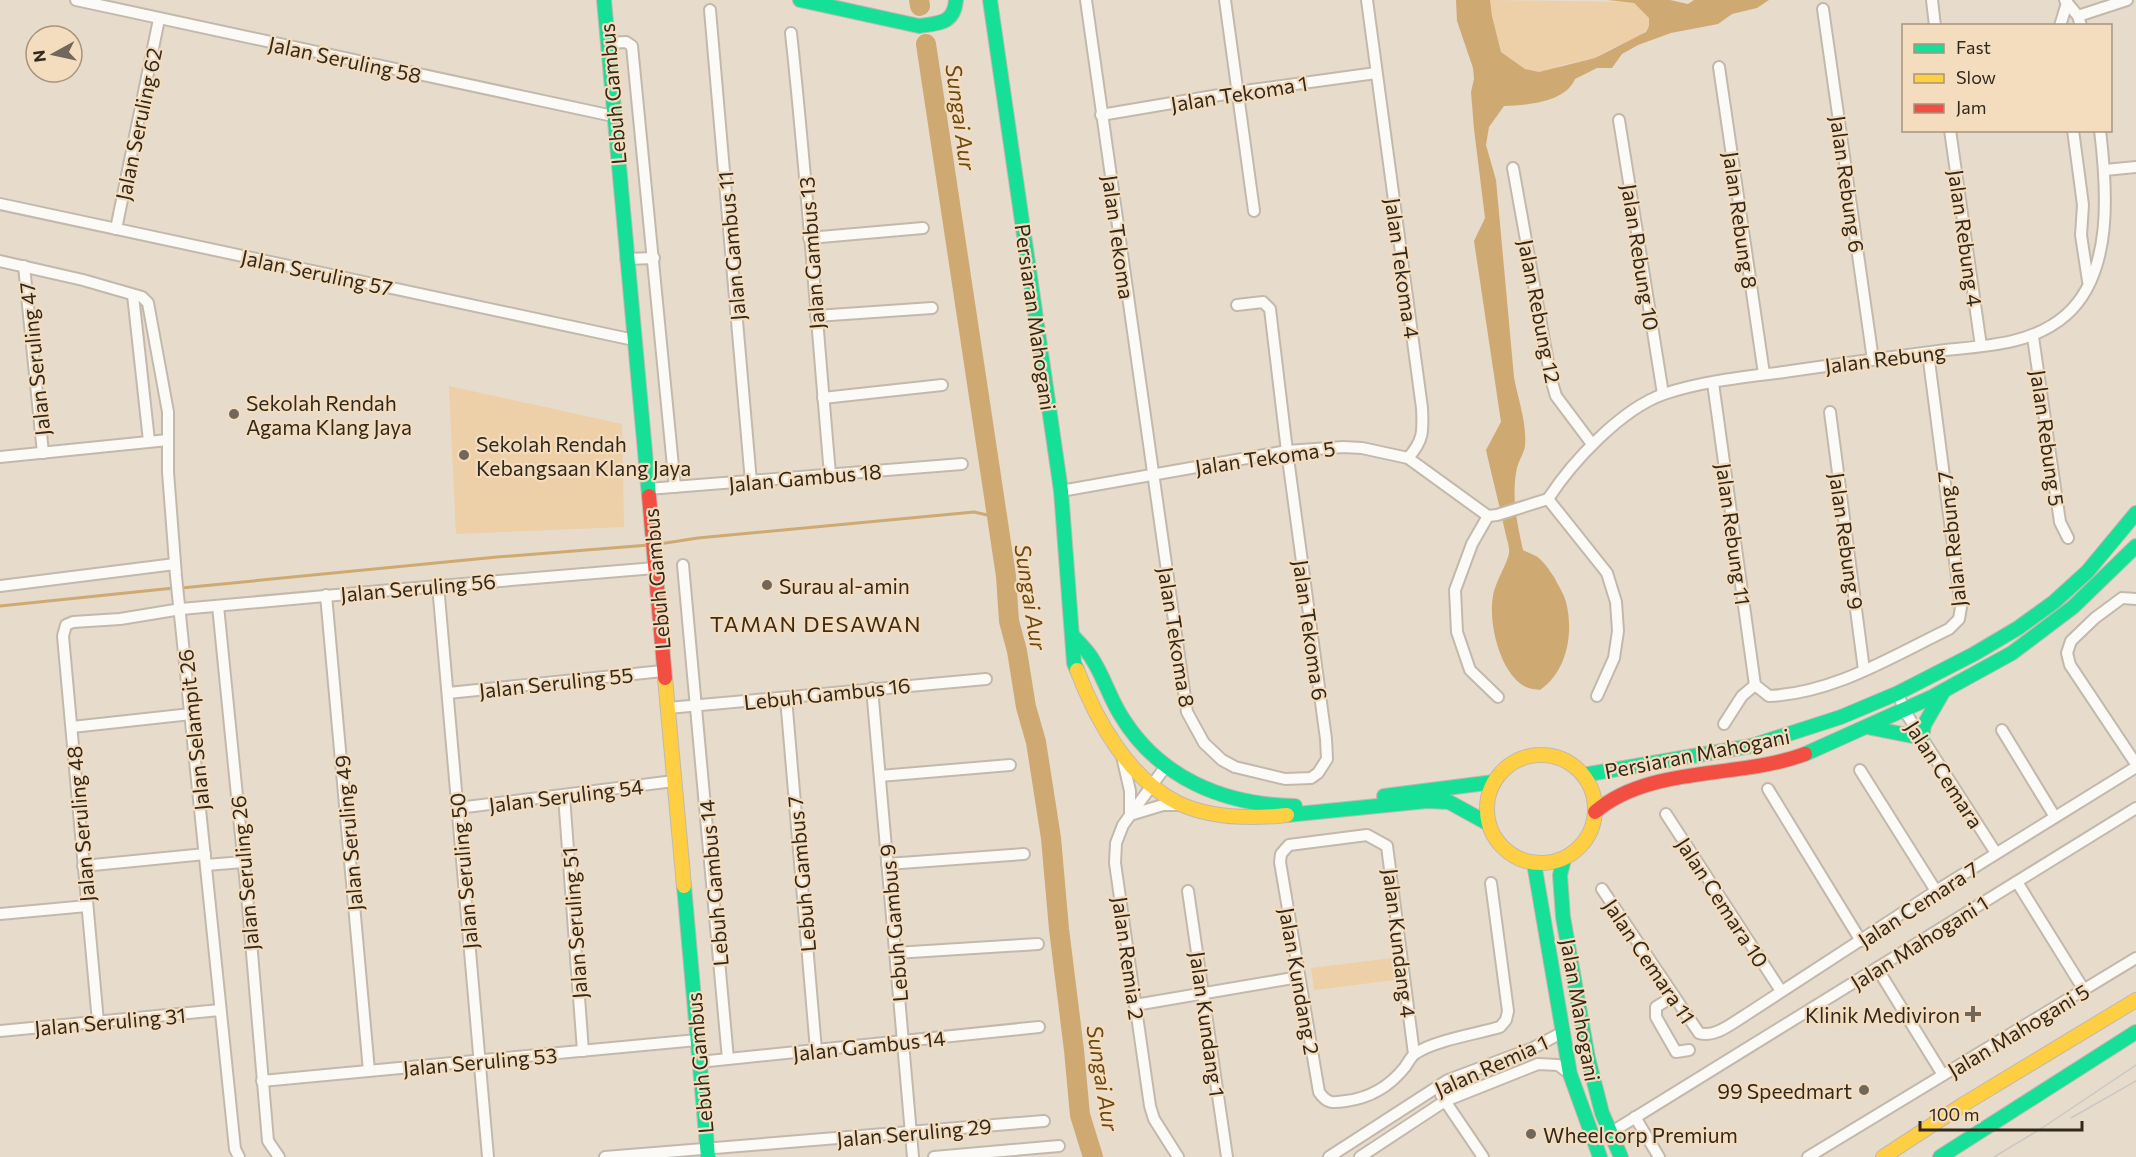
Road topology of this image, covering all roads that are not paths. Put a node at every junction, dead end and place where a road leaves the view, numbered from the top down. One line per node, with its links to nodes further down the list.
1 (76, 0): 15 (street, Jalan Seruling 58)
2 (604, 0): 21 (main road, Lebuh Gambus)
3 (800, 0): 17 (main road)
4 (947, 0): 17 (main road)
5 (956, 0): 17 (main road)
6 (990, 0): 72 (main road, Persiaran Mahogani)
7 (1086, 0): 25 (street, Jalan Tekoma)
8 (1225, 0): 24 (street)
9 (1367, 0): 23 (street, Jalan Tekoma 4)
10 (1932, 0): 18 (street)
11 (2127, 0): 16 (street)
12 (2066, 2): 16 (street); 19 (street)
13 (1823, 9): 52 (street, Jalan Rebung 6)
14 (710, 10): 69 (street, Jalan Gambus 11)
15 (159, 19): 26 (street, Jalan Seruling 58); 37 (street, Jalan Seruling 62)
16 (2079, 21)
17 (906, 23)
18 (1935, 24)
19 (2060, 24)
20 (791, 33): 38 (street, Jalan Gambus 13)
21 (608, 44): 26 (main road, Lebuh Gambus); 39 (street)
22 (1719, 66): 53 (street, Jalan Rebung 8)
23 (1376, 73): 24 (street, Jalan Tekoma 1); 65 (street, Jalan Tekoma 4)
24 (1237, 92): 25 (street, Jalan Tekoma 1); 35 (street)
25 (1101, 115): 68 (street, Jalan Tekoma)
26 (613, 116): 40 (main road, Lebuh Gambus)
27 (1619, 120): 56 (street, Jalan Rebung 10)
28 (1950, 132): 50 (street, Jalan Rebung 4)
29 (2073, 132): 43 (street)
30 (2100, 132): 33 (street, Jalan Rebung)
31 (2136, 167): 33 (street)
32 (1513, 168): 61 (street, Jalan Rebung 12)
33 (2105, 170): 43 (street, Jalan Rebung)
34 (0, 204): 37 (street, Jalan Seruling 57)
35 (1254, 211)
36 (923, 228): 38 (street)
37 (116, 229): 49 (street, Jalan Seruling 57)
38 (809, 238): 47 (street, Jalan Gambus 13)
39 (654, 258): 40 (street); 70 (street)
40 (626, 259): 49 (main road, Lebuh Gambus)
41 (0, 261): 42 (street)
42 (24, 266): 44 (street); 63 (street, Jalan Seruling 47)
43 (2088, 284): 48 (street, Jalan Rebung)
44 (133, 294): 59 (street, Jalan Selampit 26); 60 (street)
45 (1237, 305): 62 (street, Jalan Tekoma 6)
46 (932, 308): 47 (street)
47 (816, 316): 57 (street, Jalan Gambus 13)
48 (2033, 337): 50 (street, Jalan Rebung); 76 (street, Jalan Rebung 5)
49 (634, 340): 71 (main road, Lebuh Gambus)
50 (1981, 346): 51 (street, Jalan Rebung)
51 (1928, 353): 52 (street, Jalan Rebung); 89 (street, Jalan Rebung 7)
52 (1873, 360): 53 (street, Jalan Rebung)
53 (1764, 374): 54 (street, Jalan Rebung)
54 (1713, 382): 56 (street, Jalan Rebung); 92 (street, Jalan Rebung 11)
55 (942, 385): 57 (street)
56 (1664, 394): 61 (street, Jalan Rebung)
57 (823, 398): 67 (street, Jalan Gambus 13)
58 (1830, 412): 89 (street, Jalan Rebung 9)
59 (168, 440): 60 (street); 78 (street, Jalan Selampit 26)
60 (148, 441): 63 (street)
61 (1592, 444): 73 (street, Jalan Rebung)
62 (1287, 451): 65 (street, Jalan Tekoma 5); 68 (street, Jalan Tekoma 5); 116 (street, Jalan Tekoma 6)
63 (44, 453): 64 (street)
64 (0, 457)
65 (1408, 458): 75 (street, Jalan Tekoma 5)
66 (962, 464): 67 (street, Jalan Gambus 18)
67 (830, 474): 69 (street, Jalan Gambus 18)
68 (1152, 474): 72 (street, Jalan Tekoma 5); 116 (street, Jalan Tekoma 8)
69 (751, 482): 70 (street, Jalan Gambus 18)
70 (675, 486): 71 (street, Jalan Gambus 18)
71 (648, 489): 80 (main road, Lebuh Gambus)
72 (1061, 491): 88 (main road, Persiaran Mahogani)
73 (1548, 499): 75 (street); 97 (street)
74 (2136, 513): 96 (main road, Persiaran Mahogani)
75 (1492, 515): 98 (street)
76 (2068, 538)
77 (2136, 546): 94 (main road, Persiaran Mahogani)
78 (175, 564): 82 (street); 86 (street, Jalan Selampit 26)
79 (683, 565): 100 (street, Lebuh Gambus 14)
80 (655, 568): 81 (street, Jalan Seruling 56); 90 (main road, Lebuh Gambus)
81 (438, 585): 83 (street, Jalan Seruling 56); 95 (street, Jalan Seruling 50)
82 (0, 586)
83 (327, 596): 85 (street, Jalan Seruling 56); 174 (street, Jalan Seruling 49)
84 (2136, 599): 111 (street)
85 (218, 606): 86 (street, Jalan Seruling 56); 135 (street, Jalan Seruling 26)
86 (181, 609): 87 (street, Jalan Seruling 56); 103 (street, Jalan Selampit 26)
87 (66, 625): 106 (street, Jalan Seruling 48)
88 (1073, 636): 109 (main road, Persiaran Mahogani); 112 (main road)
89 (1864, 670): 92 (street)
90 (663, 671): 95 (street, Jalan Seruling 55); 101 (main road, Lebuh Gambus)
91 (986, 679): 93 (street, Lebuh Gambus 16)
92 (1755, 684): 104 (street)
93 (872, 688): 99 (street, Lebuh Gambus 16); 115 (street, Lebuh Gambus 9)
94 (1945, 690): 102 (main road, Persiaran Mahogani); 108 (main road)
95 (448, 693): 123 (street, Jalan Seruling 50)
96 (1898, 693): 102 (street, Jalan Cemara); 114 (main road, Persiaran Mahogani)
97 (1597, 696)
98 (1498, 697)
99 (786, 698): 100 (street, Lebuh Gambus 16); 167 (street, Lebuh Gambus 7)
100 (697, 706): 101 (street, Lebuh Gambus 16); 171 (street, Lebuh Gambus 14)
101 (668, 708): 117 (main road, Lebuh Gambus)
102 (1905, 710): 105 (main road, Persiaran Mahogani); 108 (street, Jalan Cemara)
103 (191, 714): 106 (street); 134 (street, Jalan Selampit 26)
104 (1724, 724)
105 (1867, 727): 108 (main road); 125 (main road, Persiaran Mahogani)
106 (72, 728): 138 (street, Jalan Seruling 48)
107 (2002, 730): 128 (street)
108 (1923, 738): 131 (street, Jalan Cemara)
109 (1120, 750): 119 (main road, Persiaran Mahogani); 127 (street)
110 (1010, 765): 115 (street)
111 (2136, 765): 128 (street, Jalan Cemara 7)
112 (1166, 766): 118 (main road); 119 (street, Jalan Remia 2)
113 (1860, 770): 143 (street)
114 (1583, 775): 118 (main road); 125 (main road)
115 (880, 776): 137 (street, Lebuh Gambus 9)
116 (1285, 779)
117 (674, 781): 121 (street, Jalan Seruling 54); 165 (main road, Lebuh Gambus)
118 (1494, 782): 129 (main road)
119 (1153, 784): 122 (main road, Persiaran Mahogani); 127 (street, Jalan Remia 2)
120 (1768, 789): 146 (street)
121 (564, 796): 123 (street, Jalan Seruling 54); 169 (street, Jalan Seruling 51)
122 (1190, 806): 127 (street); 129 (main road, Persiaran Mahogani)
123 (458, 808): 172 (street, Jalan Seruling 50)
124 (2136, 808): 139 (street, Jalan Mahogani 1)
125 (1595, 812): 133 (main road)
126 (1666, 814): 153 (street, Jalan Cemara 10)
127 (1130, 815): 157 (street, Jalan Remia 2)
128 (2055, 817): 131 (street, Jalan Cemara 7)
129 (1489, 824): 136 (main road)
130 (1374, 839): 151 (street, Jalan Kundang 2); 170 (street, Jalan Kundang 4)
131 (1996, 853): 143 (street, Jalan Cemara 7)
132 (1024, 854): 137 (street)
133 (1564, 859): 136 (main road); 183 (main road, Jalan Mahogani)
134 (206, 860): 135 (street); 138 (street); 158 (street, Jalan Selampit 26)
135 (243, 862): 177 (street, Jalan Seruling 26)
136 (1534, 863): 162 (main road, Jalan Mahogani)
137 (887, 864): 148 (street, Lebuh Gambus 9)
138 (83, 866): 144 (street, Jalan Seruling 48)
139 (2017, 882): 150 (street, Jalan Mahogani 1); 152 (street)
140 (1491, 883): 170 (street)
141 (1602, 889): 155 (street, Jalan Cemara 11)
142 (1188, 891): 154 (street, Jalan Kundang 1)
143 (1936, 891): 146 (street, Jalan Cemara 7)
144 (87, 906): 145 (street); 159 (street, Jalan Seruling 48)
145 (0, 914)
146 (1860, 941): 153 (street, Jalan Cemara 7)
147 (1038, 944): 148 (street)
148 (895, 953): 166 (street, Lebuh Gambus 9)
149 (2136, 958): 152 (street, Jalan Mahogani 5)
150 (1877, 968): 176 (street); 180 (street, Jalan Mahogani 1)
151 (1299, 977): 154 (street); 170 (street, Jalan Kundang 2)
152 (2084, 990): 176 (street, Jalan Mahogani 5)
153 (1781, 991): 164 (street, Jalan Cemara 7)
154 (1203, 993): 157 (street); 194 (street, Jalan Kundang 1)
155 (1674, 996): 164 (street, Jalan Cemara 11); 168 (street)
156 (2136, 1000): 201 (main road)
157 (1135, 1005): 193 (street, Jalan Remia 2)
158 (220, 1010): 159 (street, Jalan Seruling 31); 186 (street, Jalan Selampit 26)
159 (98, 1022): 161 (street, Jalan Seruling 31)
160 (1039, 1027): 166 (street, Jalan Gambus 14)
161 (0, 1031)
162 (1563, 1032): 175 (main road, Jalan Mahogani); 178 (street, Jalan Remia 1)
163 (2136, 1032): 202 (main road)
164 (1698, 1033)
165 (697, 1040): 169 (street, Jalan Seruling 53); 173 (main road, Lebuh Gambus)
166 (903, 1041): 167 (street, Jalan Gambus 14); 182 (street, Lebuh Gambus 9)
167 (816, 1050): 171 (street, Jalan Gambus 14)
168 (1689, 1050)
169 (583, 1051): 172 (street, Jalan Seruling 53)
170 (1414, 1054)
171 (728, 1059): 173 (street, Jalan Gambus 14)
172 (480, 1061): 174 (street, Jalan Seruling 53); 189 (street, Jalan Seruling 50)
173 (699, 1062): 185 (main road, Lebuh Gambus)
174 (369, 1071): 177 (street, Jalan Seruling 53)
175 (1570, 1074): 179 (street, Jalan Remia 1); 197 (main road, Jalan Mahogani)
176 (1943, 1075): 200 (street, Jalan Mahogani 5)
177 (262, 1081): 188 (street, Jalan Seruling 26)
178 (1436, 1087): 179 (street); 187 (street, Jalan Remia 1)
179 (1445, 1101): 195 (street, Jalan Remia 1); 196 (street)
180 (1635, 1117): 183 (street, Jalan Mahogani 1); 199 (street)
181 (1044, 1121): 182 (street, Jalan Seruling 29)
182 (911, 1132): 185 (street, Jalan Seruling 29); 191 (street, Lebuh Gambus 9)
183 (1610, 1133): 198 (main road, Jalan Mahogani)
184 (1059, 1146): 192 (street)
185 (707, 1153): 190 (street, Jalan Seruling 29)
186 (235, 1154)
187 (1337, 1155)
188 (279, 1157)
189 (488, 1157)
190 (605, 1157)
191 (913, 1157)
192 (934, 1157)
193 (1178, 1157)
194 (1227, 1157)
195 (1360, 1157)
196 (1483, 1157)
197 (1600, 1157)
198 (1622, 1157)
199 (1659, 1157)
200 (1808, 1157)
201 (1883, 1157)
202 (1940, 1157)

